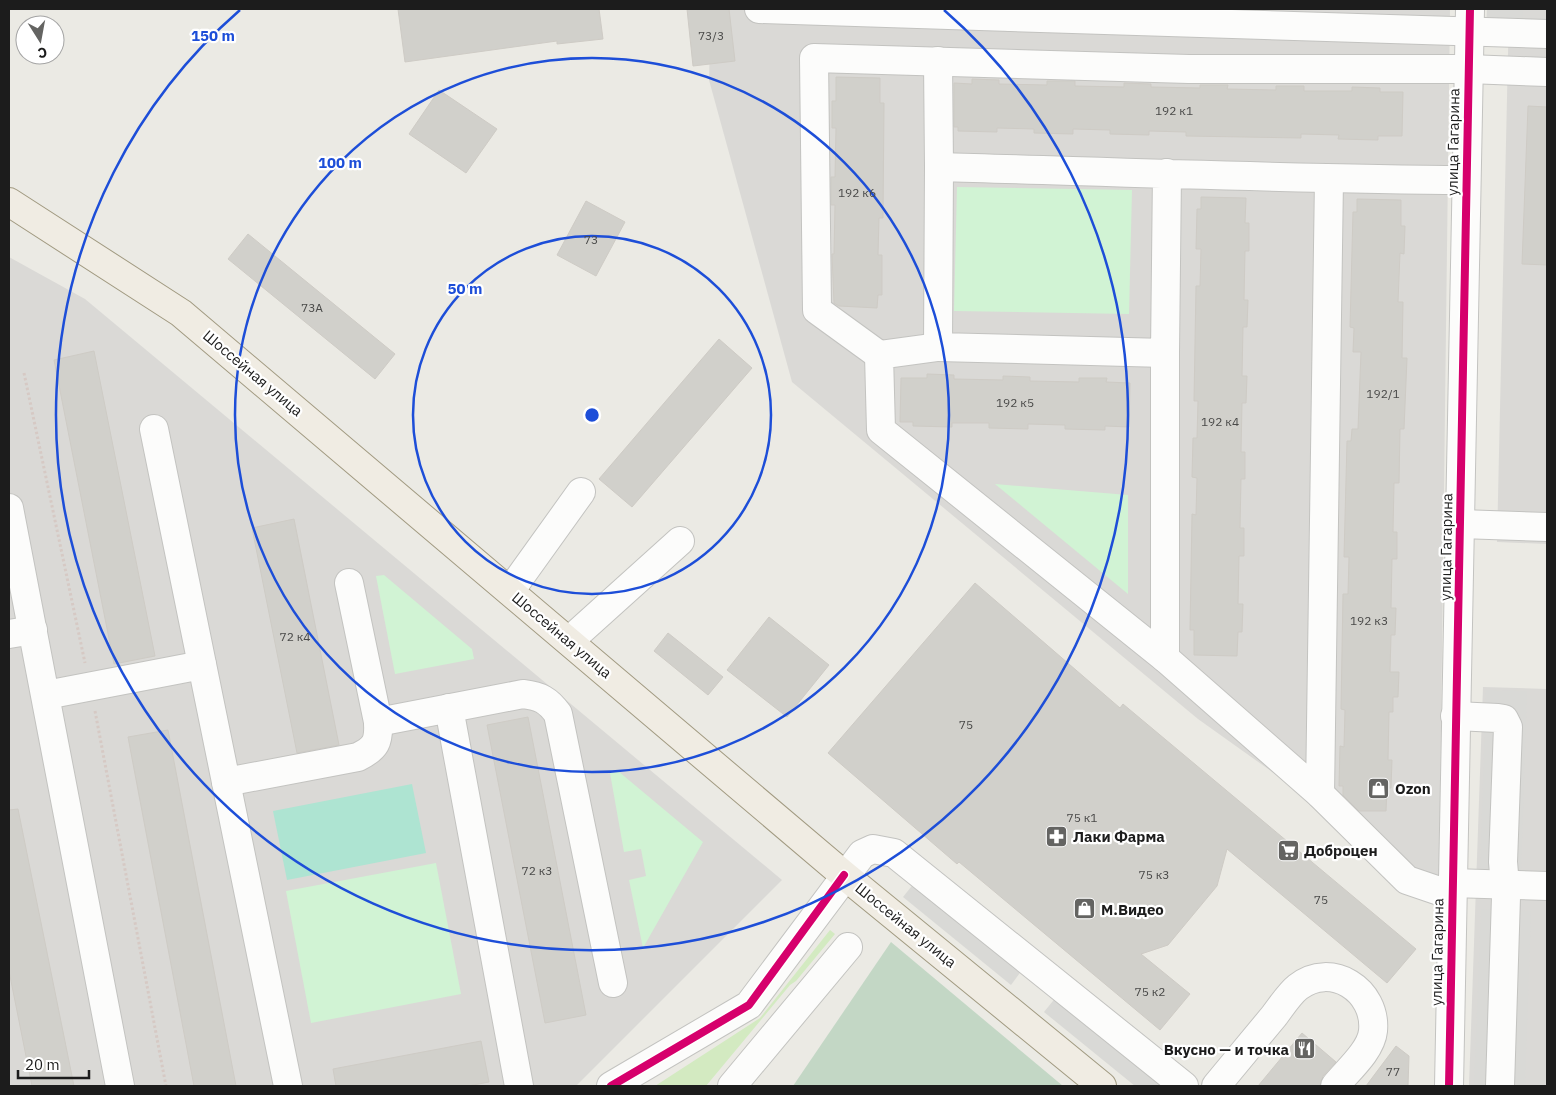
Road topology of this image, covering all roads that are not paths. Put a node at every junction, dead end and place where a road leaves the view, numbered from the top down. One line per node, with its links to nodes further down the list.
1 (759, 9): 2 (street)
2 (857, 10): 3 (street)
3 (1011, 13): 4 (street)
4 (1143, 15): 5 (street)
5 (1299, 17): 6 (street)
6 (1469, 21): 7 (street); 9 (street, улица Гагарина)
7 (1547, 34)
8 (938, 62): 9 (street); 11 (street); 18 (street)
9 (1468, 69): 10 (street); 14 (street, улица Гагарина)
10 (1547, 72)
11 (940, 167): 12 (street); 16 (street)
12 (1167, 173): 13 (street); 17 (street)
13 (1330, 179): 14 (street); 36 (street)
14 (1465, 180): 22 (street, улица Гагарина)
15 (9, 202): 26 (main road, Шоссейная улица)
16 (938, 347): 17 (street); 18 (street)
17 (1166, 353): 29 (street)
18 (879, 355): 29 (street)
19 (154, 429): 30 (street)
20 (581, 492): 26 (street)
21 (9, 508): 27 (street)
22 (1460, 524): 23 (street); 33 (street, улица Гагарина)
23 (1547, 527)
24 (680, 541): 28 (street)
25 (349, 583): 34 (street)
26 (510, 591): 28 (main road, Шоссейная улица)
27 (21, 632): 31 (street)
28 (569, 641): 37 (main road, Шоссейная улица)
29 (1164, 658): 36 (street)
30 (202, 665): 31 (street); 35 (street)
31 (46, 695): 43 (street)
32 (449, 708): 34 (street); 42 (street); 45 (street)
33 (1456, 716): 38 (street); 40 (street, улица Гагарина)
34 (378, 722): 35 (street)
35 (226, 782): 44 (street)
36 (1320, 794): 40 (street)
37 (844, 875): 46 (street); 48 (main road, Шоссейная улица); 49 (street)
38 (1505, 885): 39 (street); 40 (street); 53 (street)
39 (1547, 886)
40 (1451, 889): 52 (street, улица Гагарина)
41 (848, 946): 47 (street)
42 (613, 983)
43 (120, 1086)
44 (288, 1086)
45 (519, 1086)
46 (611, 1086)
47 (732, 1086)
48 (1102, 1086)
49 (1183, 1086)
50 (1216, 1086): 51 (street)
51 (1335, 1086)
52 (1449, 1086)
53 (1500, 1086)

